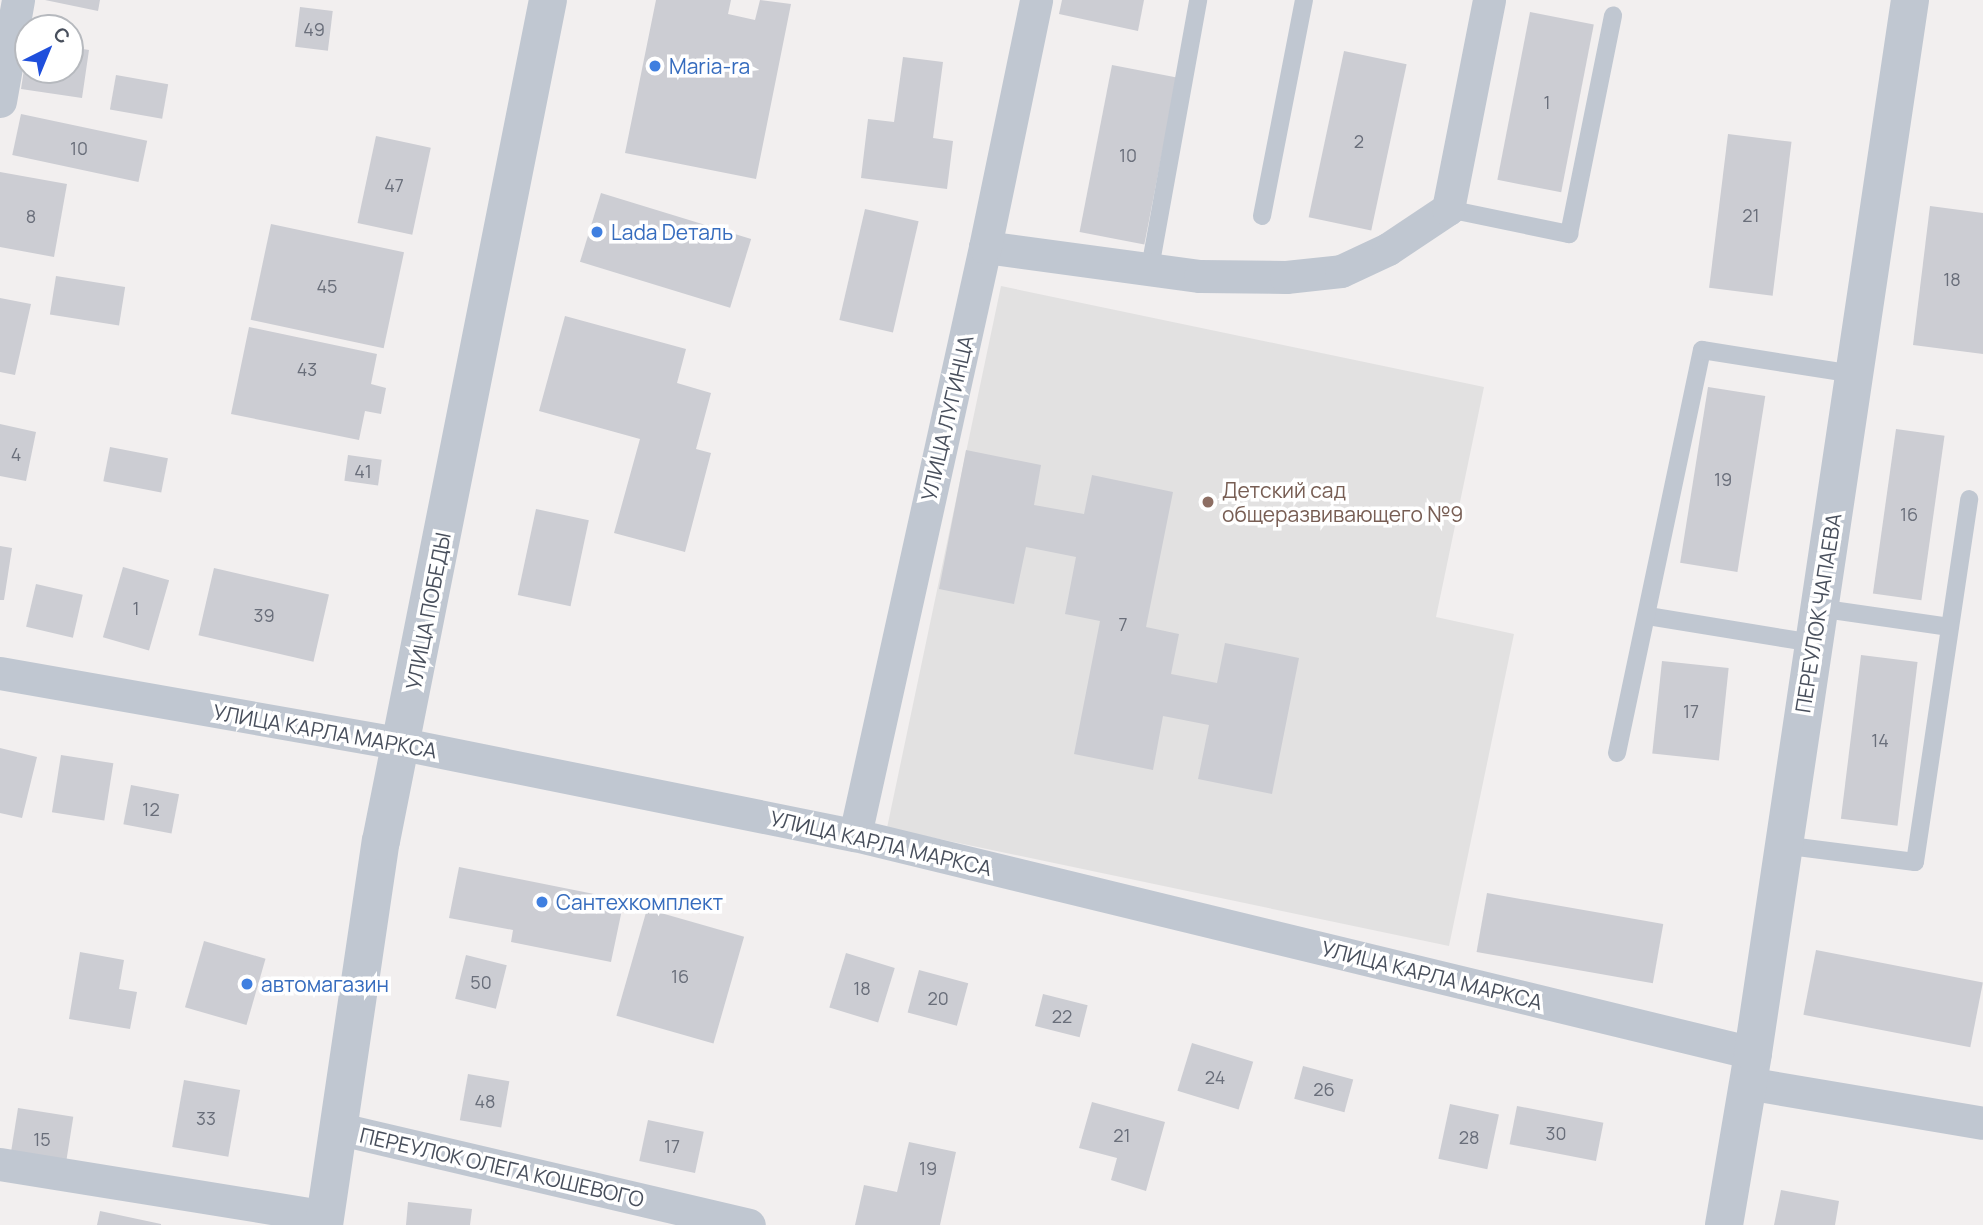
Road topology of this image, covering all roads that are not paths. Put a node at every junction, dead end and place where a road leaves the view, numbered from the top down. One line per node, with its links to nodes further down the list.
1 (18, 0): 9 (street)
2 (548, 0): 20 (street, УЛИЦА ПОБЕДЫ)
3 (1037, 0): 12 (street, УЛИЦА ЛУГИНЦА)
4 (1198, 0): 13 (lane)
5 (1304, 0): 11 (lane)
6 (1489, 0): 10 (street)
7 (1910, 0): 14 (street, ПЕРЕУЛОК ЧАПАЕВА)
8 (1613, 15): 10 (lane)
9 (0, 101)
10 (1448, 209): 13 (street)
11 (1262, 216)
12 (985, 247): 13 (street); 22 (street, УЛИЦА ЛУГИНЦА)
13 (1150, 268)
14 (1853, 374): 16 (lane); 17 (street, ПЕРЕУЛОК ЧАПАЕВА)
15 (1969, 499): 18 (lane)
16 (1648, 616): 17 (lane); 21 (lane)
17 (1816, 626): 18 (lane); 23 (street, ПЕРЕУЛОК ЧАПАЕВА)
18 (1950, 627): 23 (lane)
19 (0, 673): 20 (street, УЛИЦА КАРЛА МАРКСА)
20 (402, 744): 22 (street, УЛИЦА КАРЛА МАРКСА); 26 (street, УЛИЦА ПОБЕДЫ)
21 (1617, 753)
22 (855, 835): 24 (street, УЛИЦА КАРЛА МАРКСА)
23 (1782, 845): 24 (street, ПЕРЕУЛОК ЧАПАЕВА)
24 (1750, 1068): 25 (street, УЛИЦА КАРЛА МАРКСА); 30 (street, ПЕРЕУЛОК ЧАПАЕВА)
25 (1983, 1123)
26 (336, 1128): 28 (street, УЛИЦА ПОБЕДЫ); 29 (street, ПЕРЕУЛОК ОЛЕГА КОШЕВОГО)
27 (0, 1164): 28 (street)
28 (325, 1221)
29 (749, 1225)
30 (1724, 1225)

